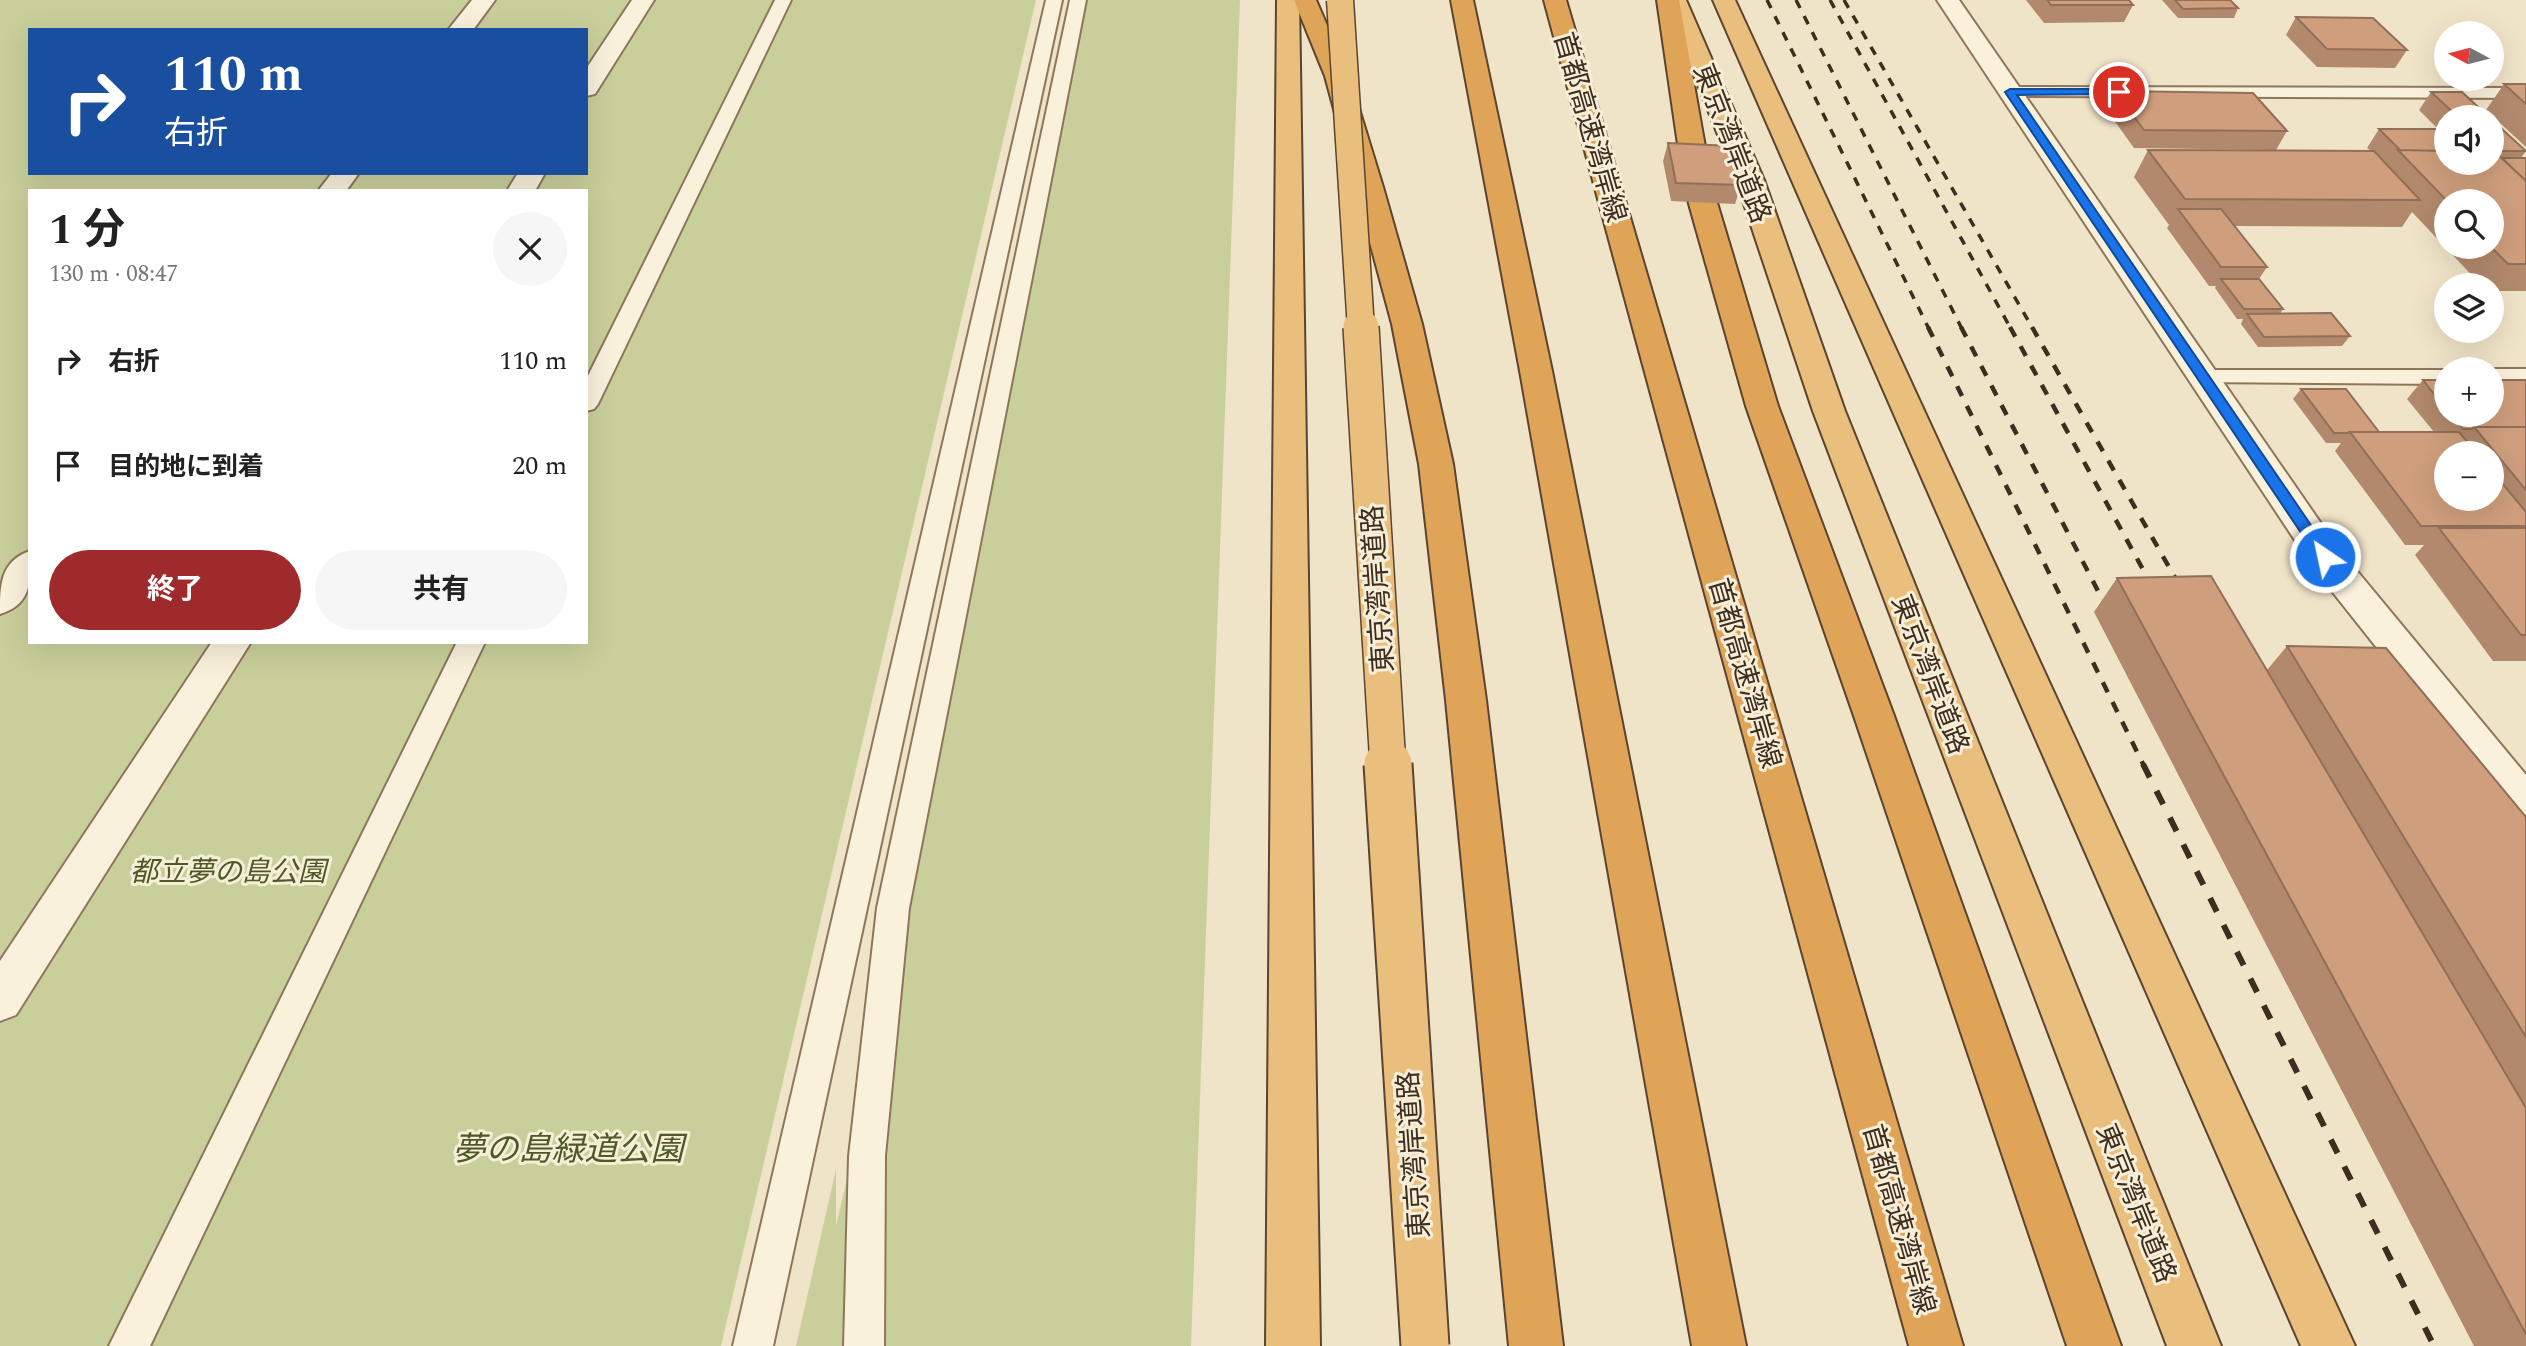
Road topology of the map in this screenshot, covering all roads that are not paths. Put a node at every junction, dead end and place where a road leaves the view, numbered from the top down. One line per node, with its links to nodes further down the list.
1 (484, 0): 15 (street)
2 (643, 0): 16 (street)
3 (783, 0): 25 (lane)
4 (1054, 0): 34 (lane)
5 (1078, 0): 35 (lane)
6 (1288, 0): 32 (highway)
7 (1305, 0): 37 (highway)
8 (1339, 0): 36 (highway, 東京湾岸道路, bridge)
9 (1462, 0): 38 (highway)
10 (1555, 0): 39 (highway, 首都高速湾岸線)
11 (1668, 0): 40 (highway)
12 (1675, 0): 41 (highway, 東京湾岸道路)
13 (1724, 0): 42 (highway)
14 (1948, 0): 17 (street)
15 (462, 28)
16 (588, 86)
17 (2010, 92): 18 (lane); 24 (street)
18 (2526, 93)
19 (344, 175): 20 (street)
20 (334, 189)
21 (2434, 376): 24 (lane)
22 (2504, 376): 23 (lane)
23 (2526, 376)
24 (2203, 377): 30 (street)
25 (588, 400)
26 (28, 566): 27 (street)
27 (0, 601)
28 (231, 644): 31 (street)
29 (470, 644): 33 (lane)
30 (2526, 806)
31 (0, 1000)
32 (1297, 1340)
33 (129, 1346)
34 (753, 1346)
35 (864, 1346)
36 (1425, 1346)
37 (1536, 1346)
38 (1719, 1346)
39 (1936, 1346)
40 (2094, 1346)
41 (2194, 1346)
42 (2328, 1346)

